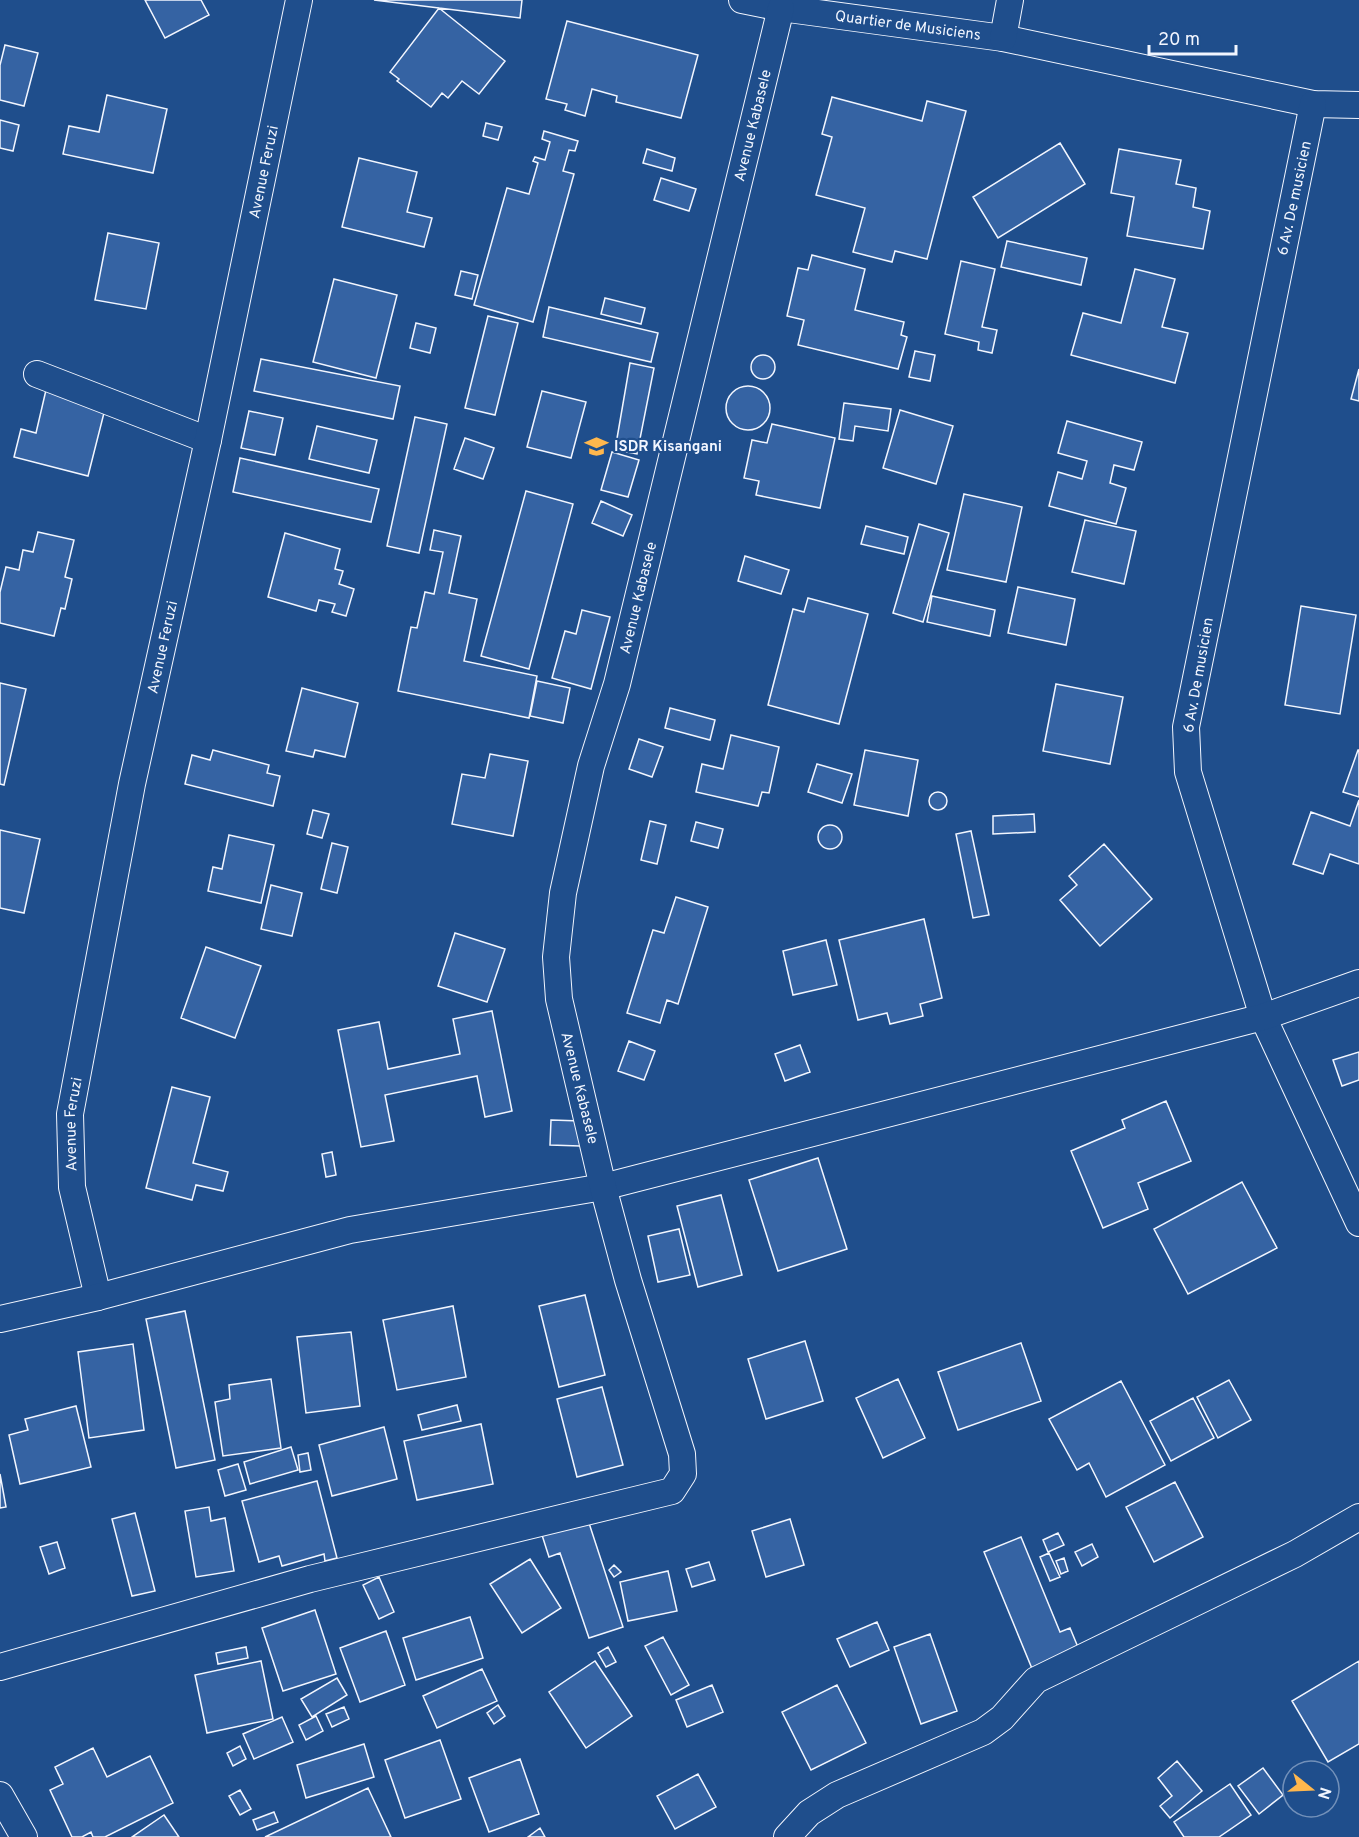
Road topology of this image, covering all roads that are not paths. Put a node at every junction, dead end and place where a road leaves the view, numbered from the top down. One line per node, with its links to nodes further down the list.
1 (299, 0): 9 (street, Avenue Feruzi)
2 (742, 0): 4 (street, Quartier de Musiciens)
3 (1010, 0): 5 (street)
4 (781, 8): 5 (street, Quartier de Musiciens); 12 (street, Avenue Kabasele)
5 (1003, 38): 6 (street, Quartier de Musiciens)
6 (1313, 104): 7 (street, Quartier de Musiciens); 11 (street, 6 Av. De musicien)
7 (1359, 105)
8 (37, 374): 9 (street)
9 (208, 440): 14 (street, Avenue Feruzi)
10 (1359, 983): 11 (street)
11 (1263, 1017): 12 (street); 13 (street, 6 Av. De musicien)
12 (603, 1187): 14 (street); 17 (street, Avenue Kabasele)
13 (1359, 1223)
14 (98, 1297): 15 (street)
15 (0, 1318)
16 (1359, 1516): 20 (street)
17 (0, 1667)
18 (0, 1796): 19 (street)
19 (24, 1837)
20 (787, 1837)

